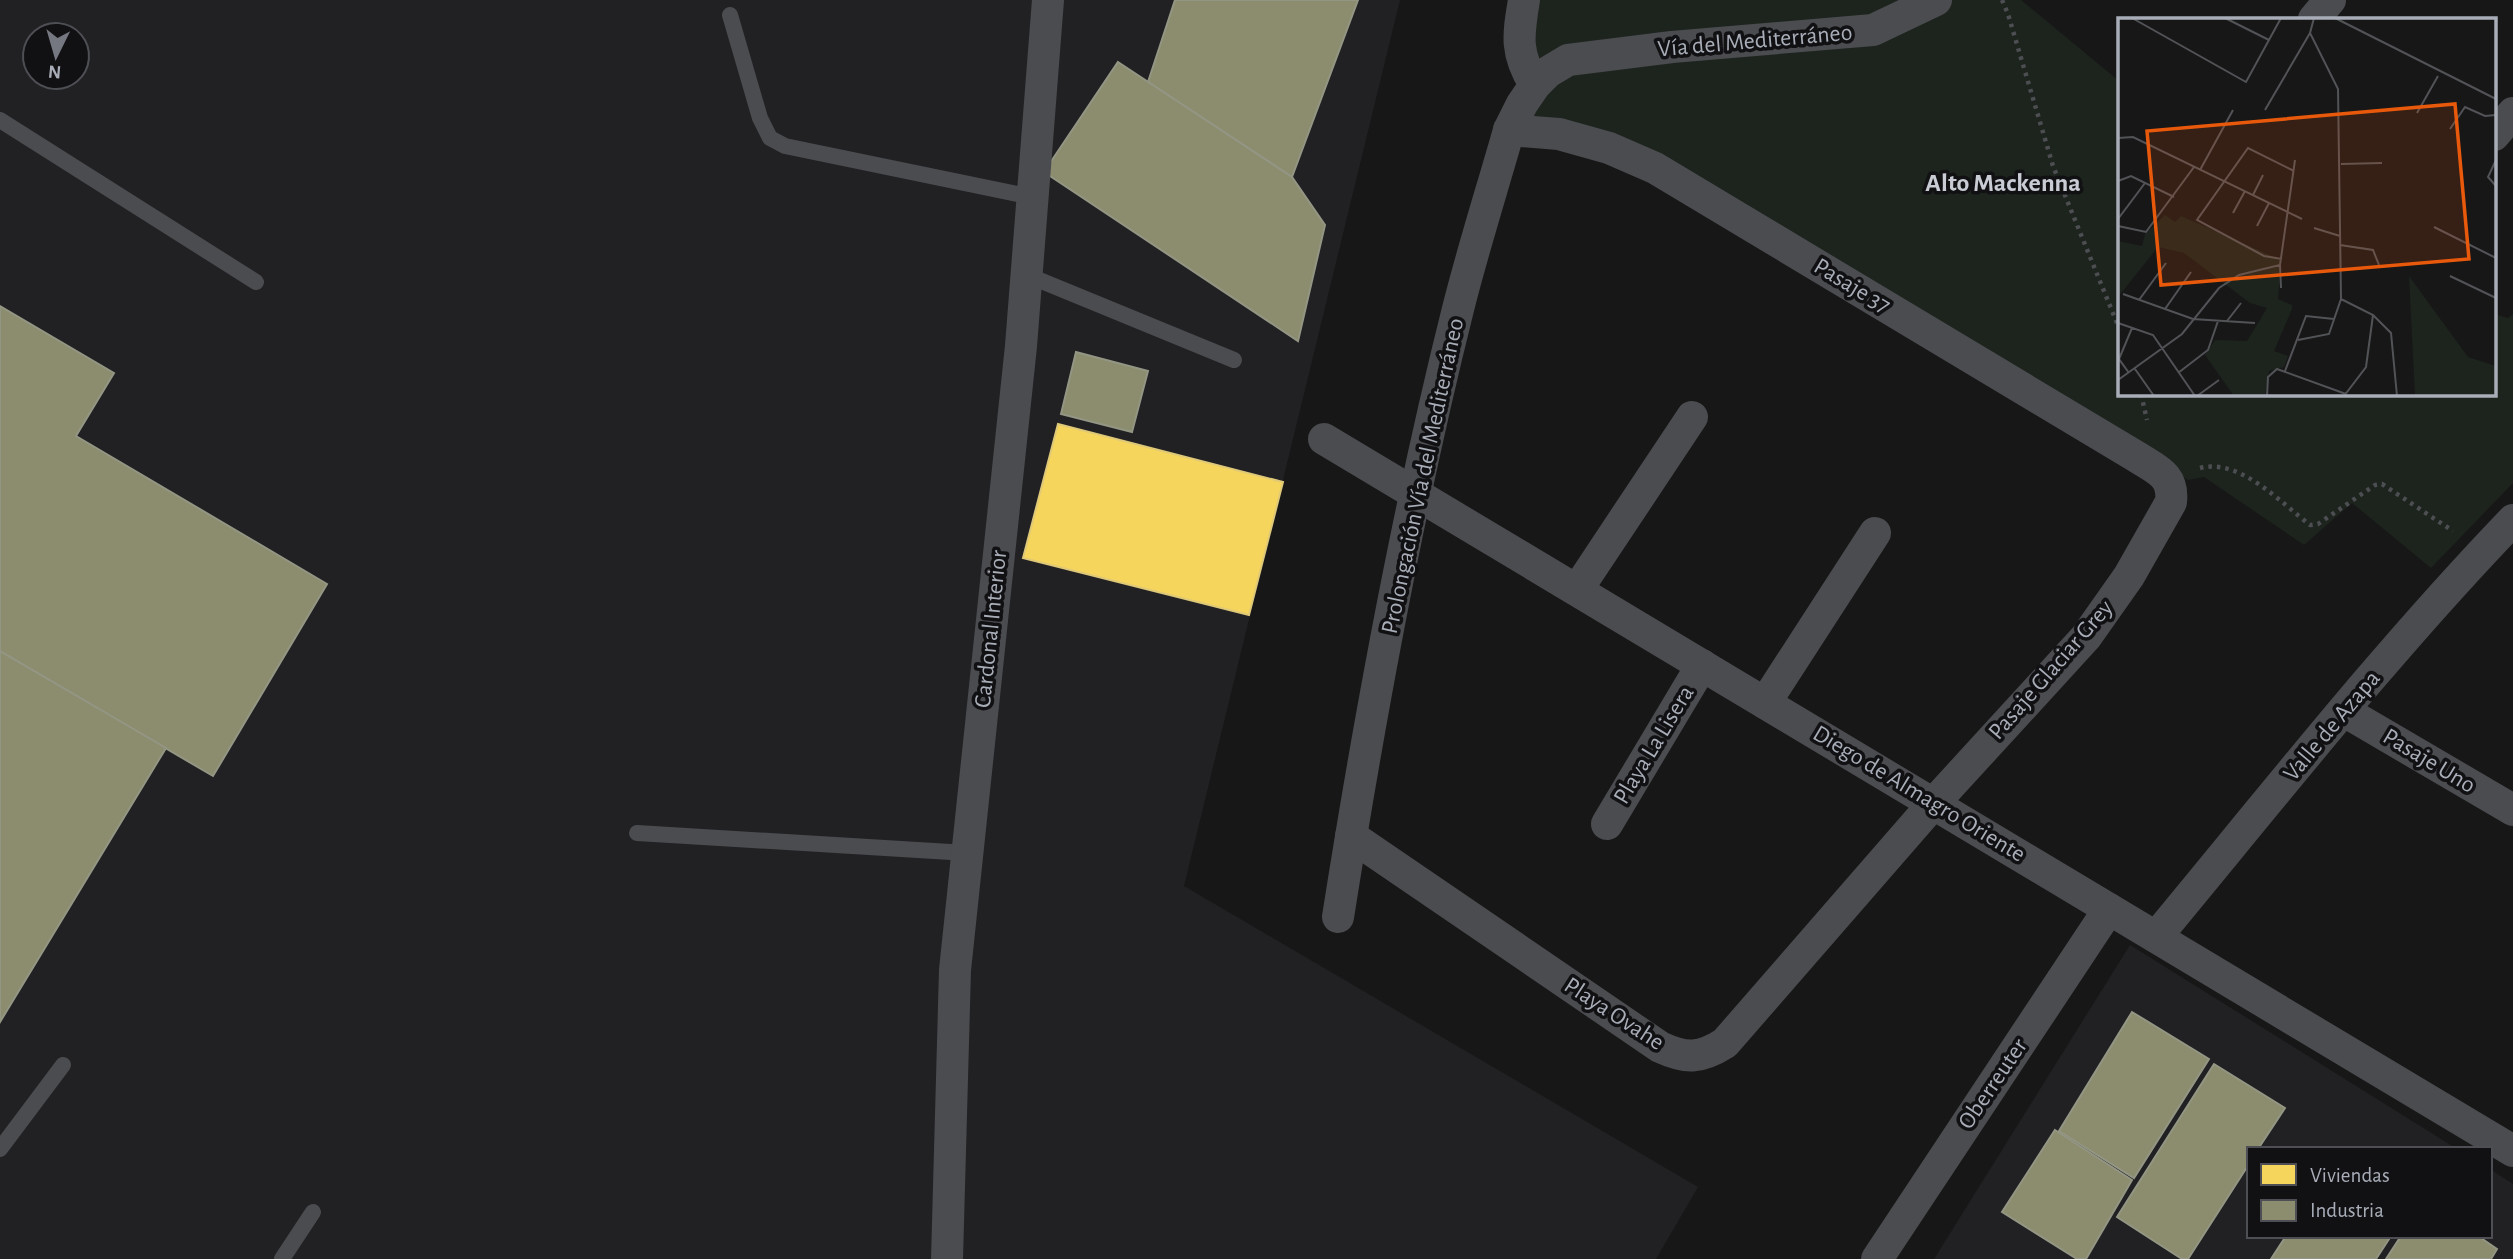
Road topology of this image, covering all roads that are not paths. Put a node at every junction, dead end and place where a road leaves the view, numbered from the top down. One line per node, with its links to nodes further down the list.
1 (1048, 0): 13 (street, Cardonal Interior)
2 (1524, 0): 8 (street)
3 (1936, 0): 7 (street, Vía del Mediterráneo)
4 (2330, 0): 6 (street)
5 (730, 15): 13 (lane)
6 (2315, 18)
7 (1568, 60): 8 (street, Prolongación Vía del Mediterráneo)
8 (1535, 85): 11 (street, Prolongación Vía del Mediterráneo)
9 (2513, 113): 12 (street)
10 (0, 120): 15 (lane)
11 (1509, 130): 19 (street, Pasaje 37); 20 (street, Prolongación Vía del Mediterráneo)
12 (2496, 133)
13 (1032, 197): 14 (street, Cardonal Interior)
14 (1027, 275): 16 (lane); 32 (street, Cardonal Interior)
15 (256, 282)
16 (1234, 360)
17 (1692, 417): 23 (street)
18 (1324, 439): 20 (street, Diego de Almagro Oriente)
19 (2172, 488): 27 (street, Pasaje Glaciar Grey)
20 (1416, 492): 23 (street, Diego de Almagro Oriente); 31 (street, Prolongación Vía del Mediterráneo)
21 (2513, 520): 26 (street, Valle de Azapa)
22 (1875, 533): 25 (street)
23 (1577, 590): 24 (street, Diego de Almagro Oriente)
24 (1702, 665): 25 (street, Diego de Almagro Oriente); 29 (street, Playa La Lisera)
25 (1765, 703): 27 (street, Diego de Almagro Oriente)
26 (2344, 711): 28 (street, Pasaje Uno); 35 (street, Valle de Azapa)
27 (1933, 804): 31 (street, Playa Ovahe); 33 (street, Diego de Almagro Oriente)
28 (2513, 810)
29 (1607, 824)
30 (637, 832): 32 (lane)
31 (1351, 836): 34 (street, Prolongación Vía del Mediterráneo)
32 (967, 853): 41 (street, Cardonal Interior)
33 (2109, 909): 35 (street, Diego de Almagro Oriente); 42 (street, Oberreuter)
34 (1338, 917)
35 (2156, 937): 38 (street, Diego de Almagro Oriente)
36 (63, 1065): 37 (lane)
37 (0, 1149)
38 (2513, 1151)
39 (313, 1212): 40 (lane)
40 (282, 1259)
41 (947, 1259)
42 (1877, 1259)

